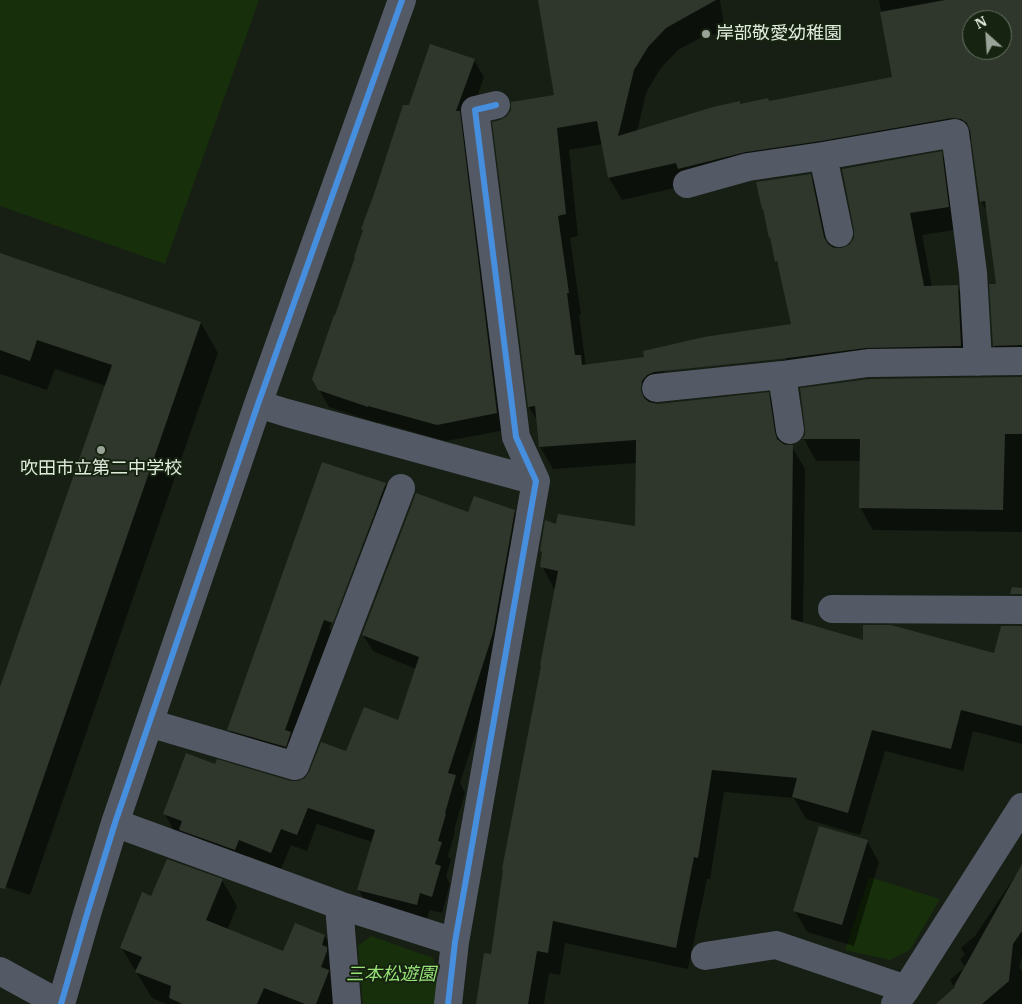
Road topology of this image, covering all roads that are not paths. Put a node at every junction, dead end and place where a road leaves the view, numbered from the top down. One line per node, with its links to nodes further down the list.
1 (402, 0): 10 (street)
2 (496, 105): 12 (street)
3 (823, 156): 4 (street); 5 (street); 7 (street)
4 (687, 184)
5 (838, 233)
6 (1022, 361): 7 (street)
7 (978, 362): 8 (street)
8 (782, 375): 9 (street); 11 (street)
9 (656, 388)
10 (258, 404): 12 (street); 16 (street)
11 (790, 430)
12 (536, 481): 20 (street)
13 (401, 488): 16 (street)
14 (832, 609): 15 (street)
15 (1022, 610)
16 (149, 723): 18 (street)
17 (1022, 807): 23 (street)
18 (115, 823): 19 (street); 24 (street)
19 (339, 905): 20 (street); 25 (street)
20 (456, 942): 26 (street)
21 (705, 956): 23 (street)
22 (0, 971): 24 (street)
23 (900, 996)
24 (60, 1004)
25 (347, 1004)
26 (448, 1004)

